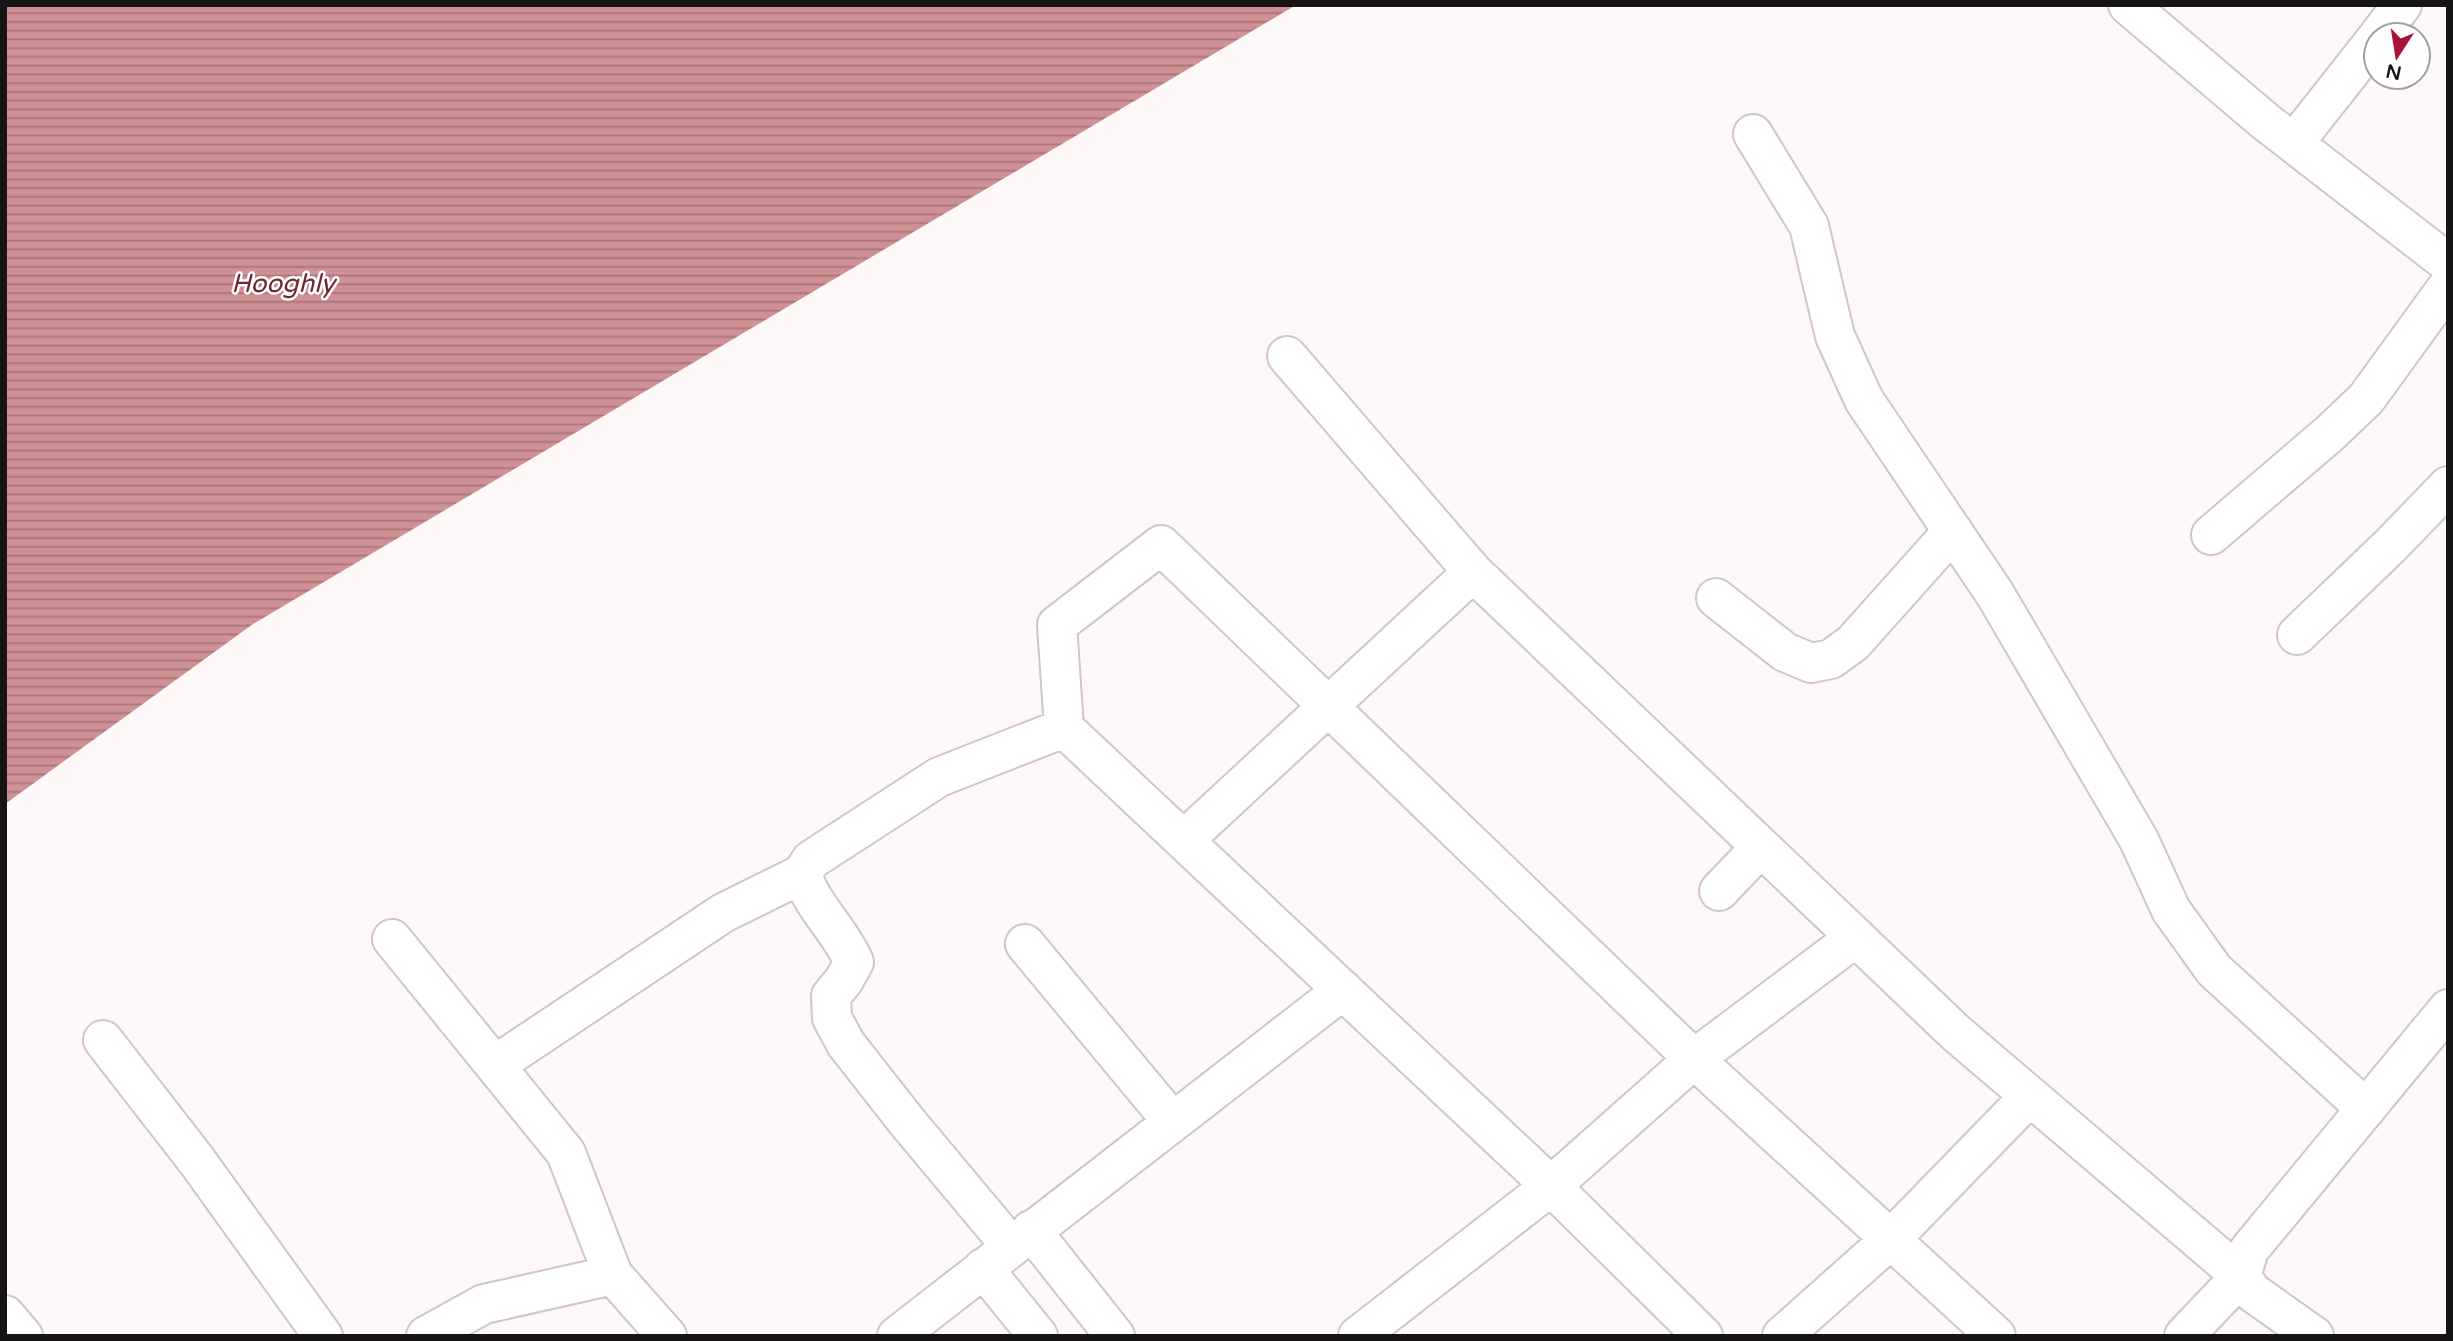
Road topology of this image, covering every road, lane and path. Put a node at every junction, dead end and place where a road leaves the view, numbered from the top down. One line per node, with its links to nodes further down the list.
1 (2129, 5): 6 (street)
2 (2402, 5): 3 (street)
3 (2390, 21)
4 (2362, 56): 6 (street)
5 (1753, 134): 11 (street)
6 (2294, 143): 7 (street)
7 (2448, 263)
8 (2448, 286): 12 (street)
9 (1287, 356): 13 (street)
10 (2448, 486): 15 (street)
11 (1953, 531): 14 (street); 31 (street)
12 (2211, 535)
13 (1473, 572): 16 (street); 19 (street)
14 (1716, 597)
15 (2297, 635)
16 (1328, 706): 17 (street); 18 (street); 28 (street)
17 (1064, 727): 18 (street); 20 (street)
18 (1184, 840): 25 (street)
19 (1761, 847): 21 (street); 22 (street)
20 (802, 874): 29 (street); 35 (street)
21 (1719, 891)
22 (1856, 937): 28 (street); 30 (street)
23 (391, 939): 29 (street)
24 (1025, 944): 32 (street)
25 (1343, 990): 32 (street); 33 (street)
26 (2448, 1009): 31 (street)
27 (103, 1040): 40 (street)
28 (1694, 1059): 33 (street); 34 (street)
29 (495, 1065): 36 (street)
30 (2029, 1097): 34 (street); 37 (street)
31 (2365, 1109): 37 (street)
32 (1172, 1121): 35 (street)
33 (1551, 1186): 46 (street); 47 (street)
34 (1891, 1239): 48 (street); 49 (street)
35 (1008, 1248): 43 (street); 44 (street); 45 (street)
36 (613, 1275): 41 (street); 42 (street)
37 (2241, 1276): 50 (street); 51 (street)
38 (5, 1315): 39 (street)
39 (23, 1336)
40 (323, 1336)
41 (426, 1336)
42 (667, 1336)
43 (897, 1336)
44 (1038, 1336)
45 (1115, 1336)
46 (1358, 1336)
47 (1703, 1336)
48 (1782, 1336)
49 (1996, 1336)
50 (2184, 1336)
51 (2314, 1336)

